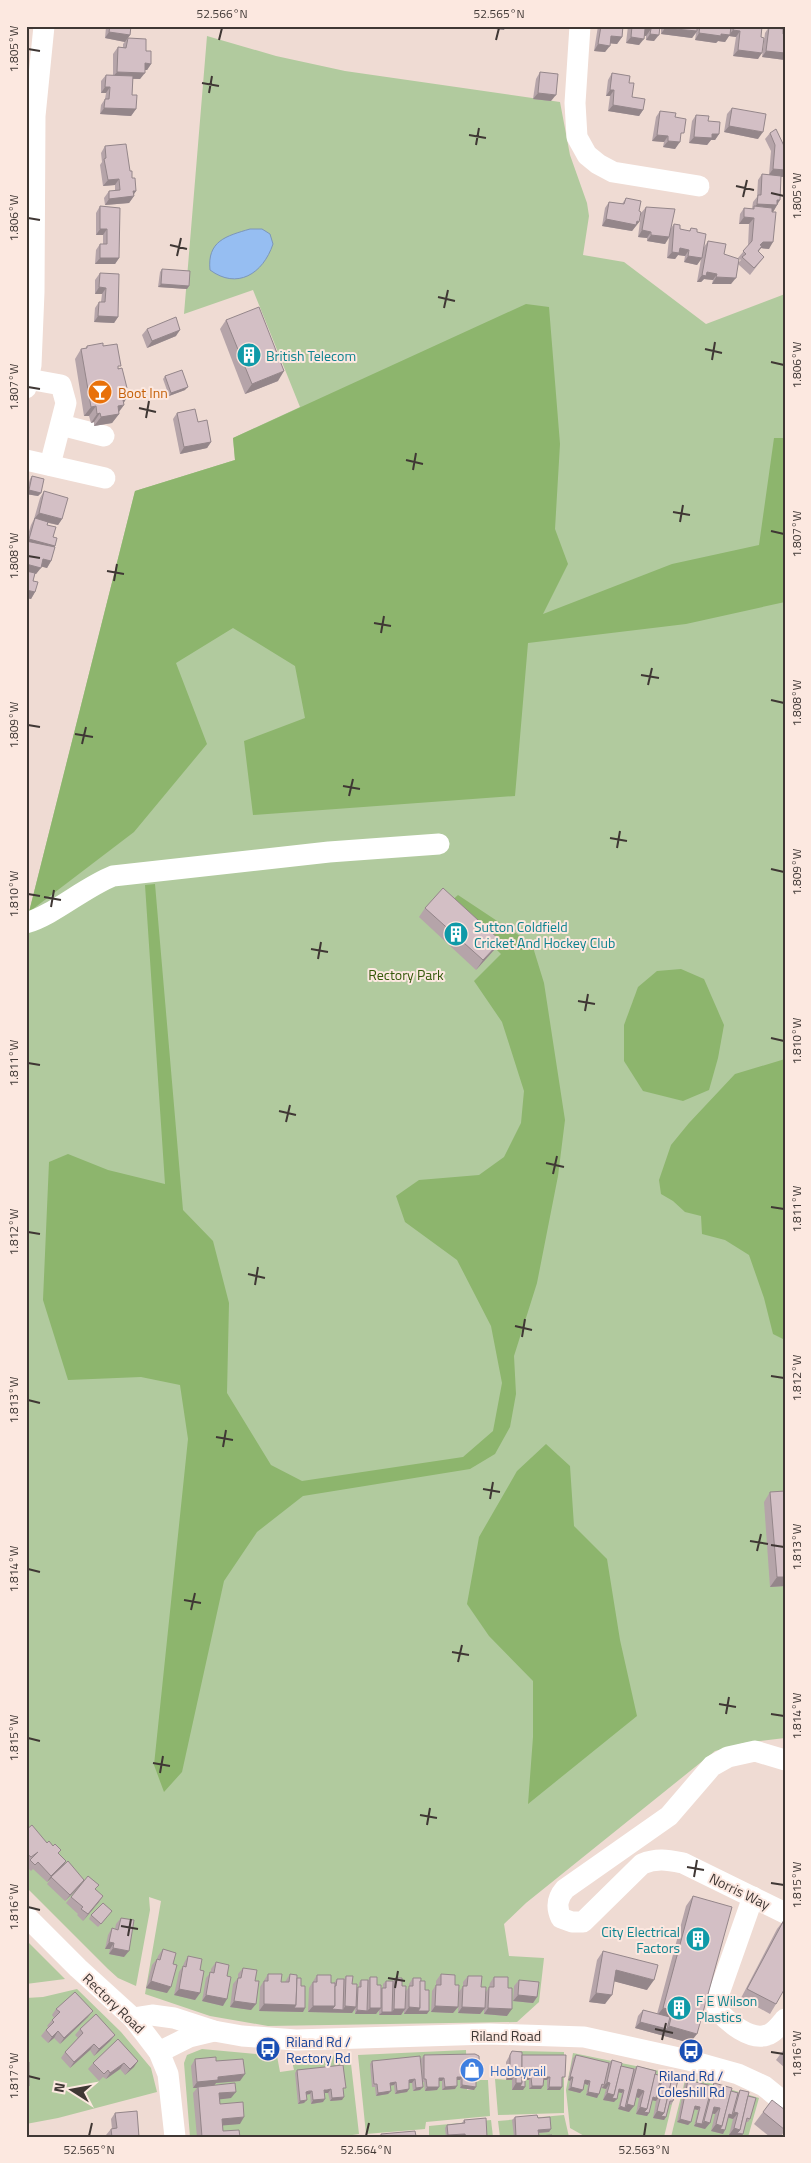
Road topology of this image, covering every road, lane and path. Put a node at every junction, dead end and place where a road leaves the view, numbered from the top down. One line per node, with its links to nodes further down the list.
1 (580, 26): 3 (street)
2 (38, 29): 4 (street)
3 (699, 186)
4 (27, 384): 5 (street)
5 (61, 425): 6 (street); 8 (street)
6 (104, 436)
7 (26, 460): 8 (street)
8 (50, 466): 9 (street)
9 (105, 478)
10 (439, 844): 11 (street)
11 (26, 923)
12 (785, 1760): 13 (street, Norris Way)
13 (752, 1897): 14 (street, Norris Way); 17 (street)
14 (785, 1913)
15 (26, 1916): 16 (street, Rectory Road)
16 (133, 2018): 18 (street, Riland Road); 19 (street, Rectory Road)
17 (785, 2019)
18 (214, 2031): 19 (street, Riland Road); 20 (street, Riland Road)
19 (159, 2052): 21 (street, Rectory Road)
20 (785, 2103)
21 (175, 2137)

